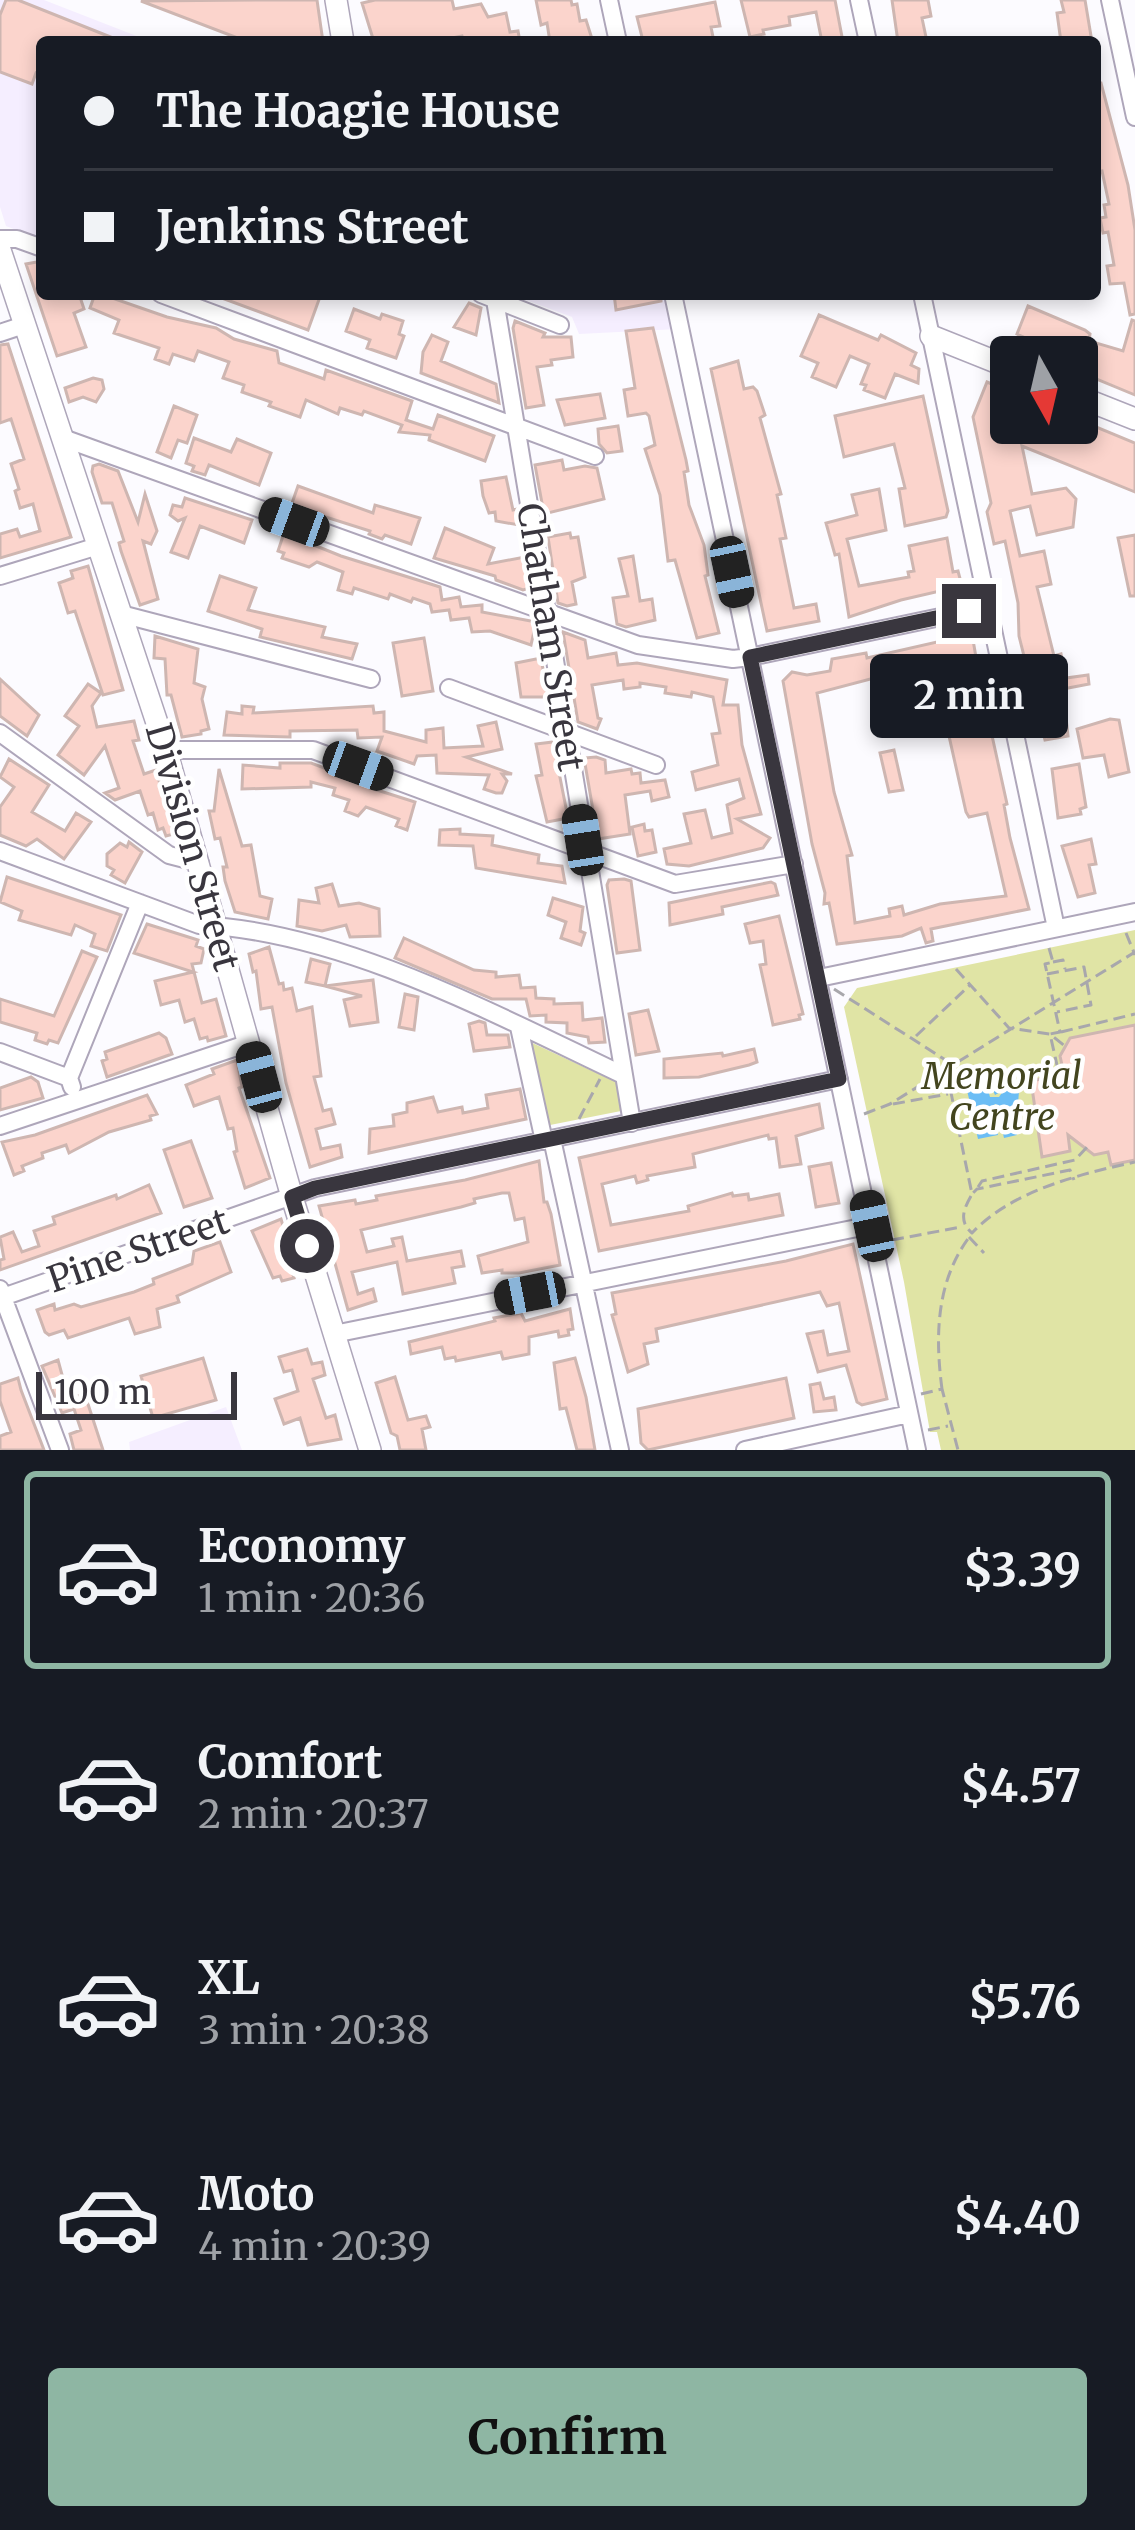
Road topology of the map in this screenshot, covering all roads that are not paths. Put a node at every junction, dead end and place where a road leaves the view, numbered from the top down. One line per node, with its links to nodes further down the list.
1 (336, 0): 5 (main road)
2 (609, 0): 6 (street)
3 (860, 0): 7 (street)
4 (1110, 0): 8 (street)
5 (342, 36)
6 (617, 36)
7 (867, 36)
8 (1135, 117)
9 (0, 239): 10 (street)
10 (36, 246)
11 (0, 250): 17 (main road, Division Street)
12 (176, 300): 24 (street)
13 (491, 300): 24 (street, Chatham Street)
14 (499, 300): 18 (street)
15 (674, 300): 32 (street)
16 (923, 300): 20 (street)
17 (24, 325): 19 (street); 25 (main road, Division Street)
18 (560, 326)
19 (0, 333)
20 (931, 336): 21 (main road); 29 (street)
21 (990, 360)
22 (1098, 404): 23 (main road)
23 (1135, 419)
24 (516, 426): 26 (street); 31 (street, Chatham Street)
25 (63, 438): 27 (main road, Division Street); 31 (street)
26 (595, 456)
27 (98, 546): 28 (street); 30 (main road, Division Street)
28 (0, 576)
29 (988, 607): 32 (street); 46 (street)
30 (121, 614): 33 (street); 37 (main road, Division Street)
31 (548, 616): 32 (street); 35 (street, Chatham Street)
32 (750, 657): 42 (street)
33 (371, 679)
34 (449, 688): 35 (street)
35 (566, 730): 38 (street); 39 (street, Chatham Street)
36 (0, 733): 41 (street)
37 (166, 750): 39 (street); 41 (main road, Division Street)
38 (656, 765)
39 (584, 848): 42 (street); 51 (street, Chatham Street)
40 (0, 851): 43 (street)
41 (200, 863): 45 (main road, Division Street)
42 (794, 864): 47 (street)
43 (140, 903): 45 (street); 52 (street)
44 (1135, 911): 46 (street)
45 (216, 925): 48 (street); 49 (main road, Division Street)
46 (1056, 928): 47 (street)
47 (819, 978): 53 (street)
48 (519, 1027): 51 (street); 57 (street)
49 (249, 1042): 54 (street); 58 (main road, Division Street)
50 (0, 1052): 52 (street)
51 (615, 1071): 55 (street, Chatham Street)
52 (69, 1078): 54 (street)
53 (839, 1079): 55 (street, Pine Street); 59 (street)
54 (76, 1100): 56 (street)
55 (632, 1123): 57 (street, Pine Street)
56 (0, 1126)
57 (548, 1140): 58 (street, Pine Street); 60 (street)
58 (292, 1197): 61 (street, Pine Street); 62 (main road, Division Street)
59 (872, 1226): 60 (street); 63 (street)
60 (583, 1283): 62 (street); 66 (street)
61 (1, 1294): 64 (street)
62 (334, 1334): 65 (main road, Division Street)
63 (909, 1414): 67 (street); 68 (street)
64 (60, 1450)
65 (370, 1450)
66 (620, 1450)
67 (745, 1450)
68 (916, 1450)

